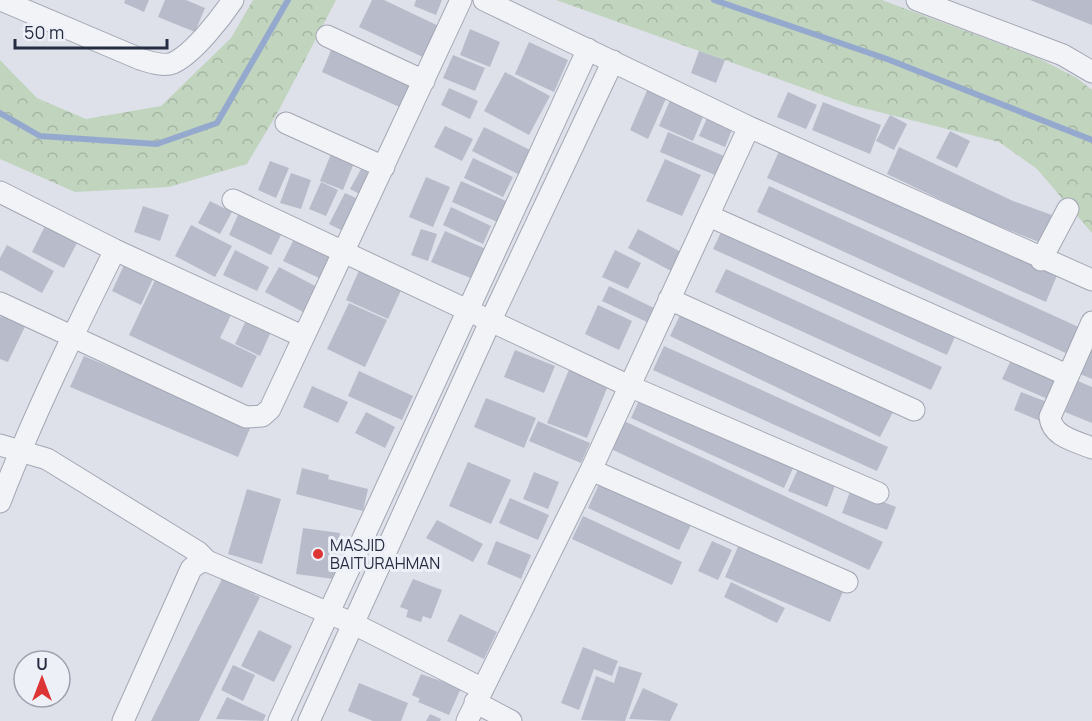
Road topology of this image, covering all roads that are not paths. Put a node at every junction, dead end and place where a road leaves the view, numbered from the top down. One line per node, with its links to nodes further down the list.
1 (1, 0): 2 (street)
2 (233, 0)
3 (461, 0): 10 (street)
4 (484, 0): 7 (street)
5 (917, 0): 9 (street)
6 (327, 36): 10 (street)
7 (588, 49): 8 (street); 24 (street)
8 (613, 61): 12 (street); 25 (street)
9 (1092, 72)
10 (424, 81): 13 (street)
11 (286, 123): 13 (street)
12 (749, 128): 17 (street); 20 (street)
13 (384, 167): 19 (street)
14 (0, 192): 18 (street)
15 (233, 200): 19 (street)
16 (1068, 209): 20 (street)
17 (709, 216): 22 (street); 29 (street)
18 (115, 250): 27 (street); 28 (street)
19 (343, 252): 24 (street); 28 (street)
20 (1041, 260): 21 (street)
21 (1092, 280)
22 (669, 299): 30 (street); 31 (street)
23 (0, 303): 27 (street)
24 (468, 312): 25 (street); 39 (street)
25 (490, 322): 30 (street); 40 (street)
26 (1090, 333): 29 (street)
27 (72, 336): 28 (street); 32 (street)
28 (302, 336)
29 (1067, 375): 33 (street)
30 (629, 386): 34 (street); 35 (street)
31 (914, 410)
32 (10, 448): 36 (street); 37 (street)
33 (1092, 448)
34 (591, 470): 38 (street); 41 (street)
35 (878, 493)
36 (0, 502)
37 (207, 561): 39 (street); 42 (street)
38 (848, 582)
39 (327, 613): 40 (street); 43 (street)
40 (352, 623): 41 (street); 44 (street)
41 (475, 704): 45 (street)
42 (123, 721)
43 (279, 721)
44 (309, 721)
45 (511, 721)

